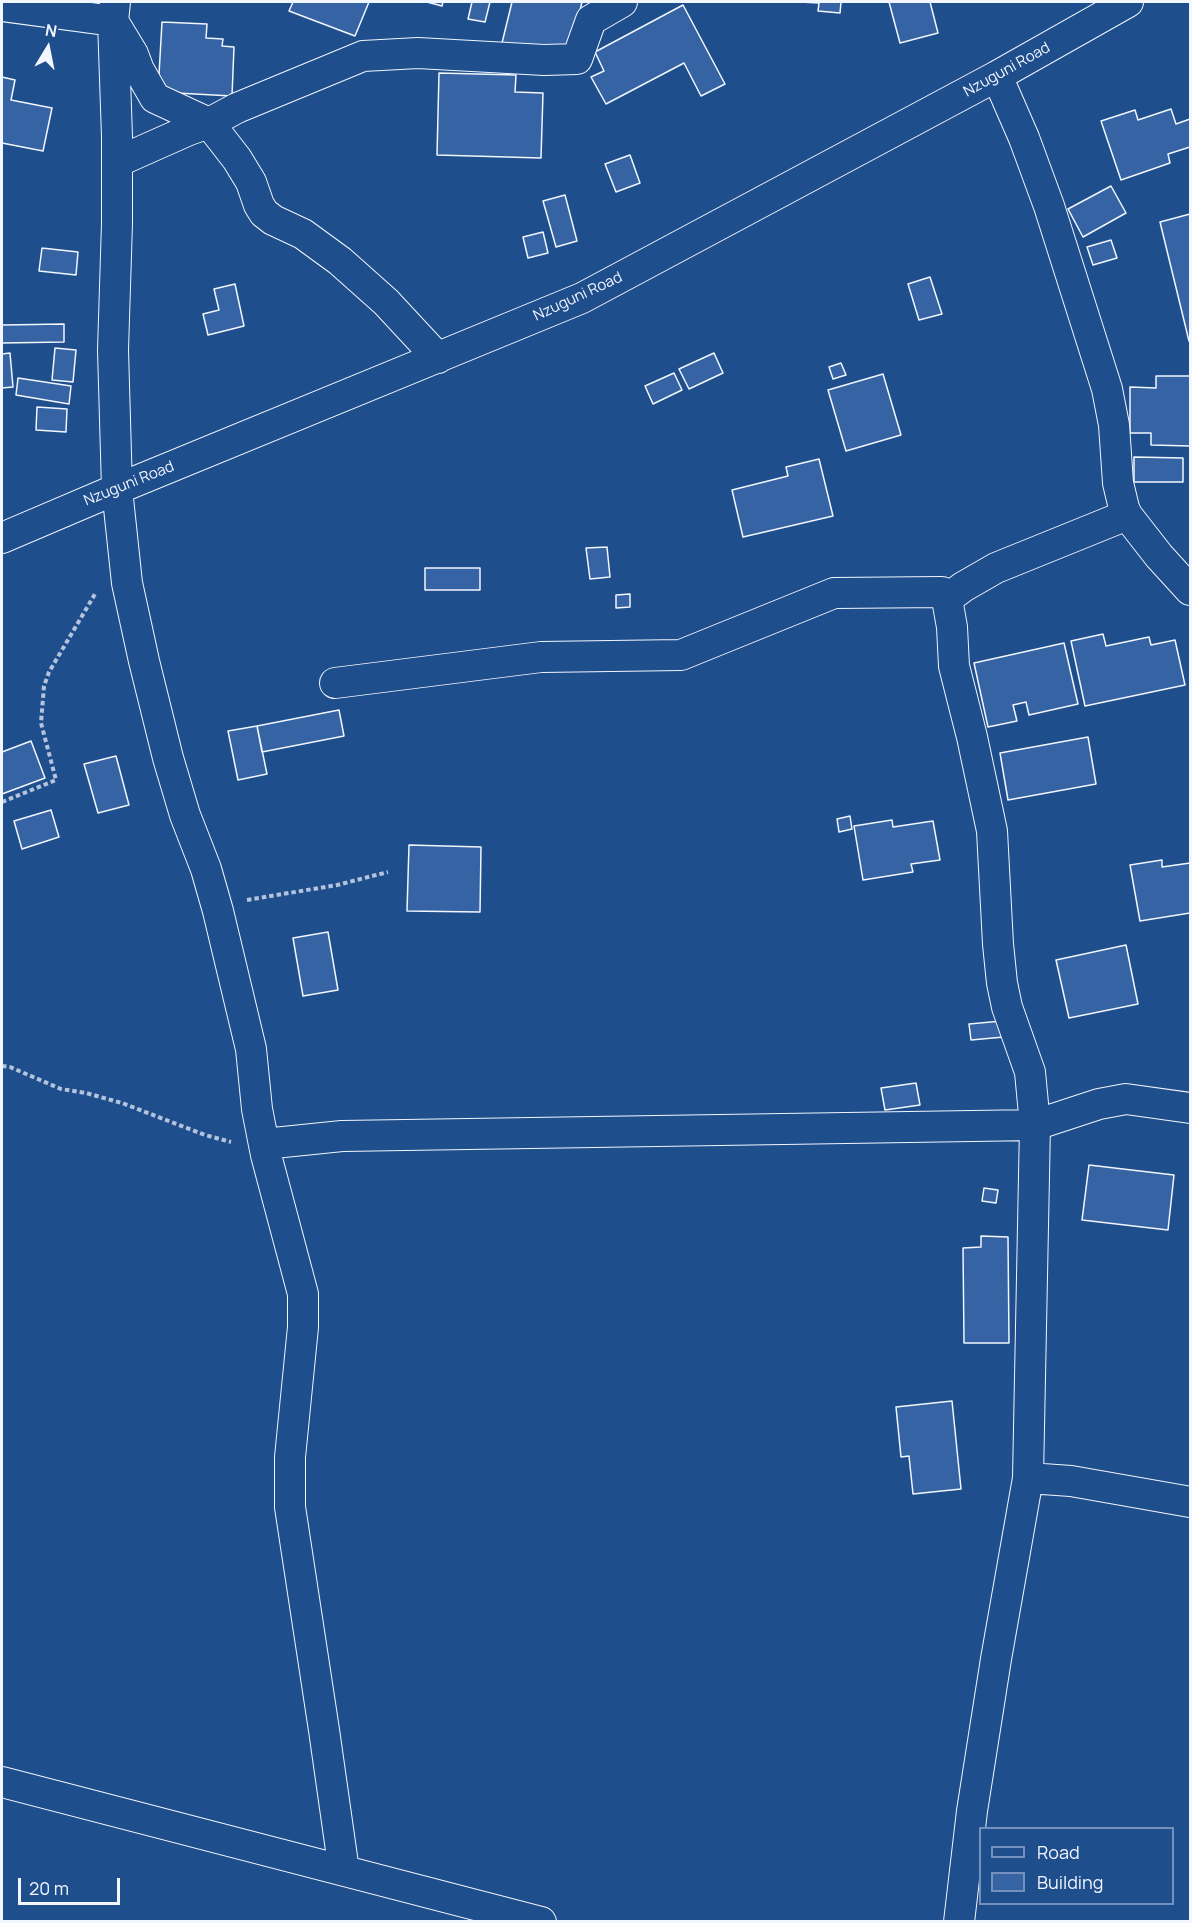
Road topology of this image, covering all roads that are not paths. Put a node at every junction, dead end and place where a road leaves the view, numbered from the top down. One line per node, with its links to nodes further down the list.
1 (622, 2): 6 (street)
2 (1128, 2): 5 (street, Nzuguni Road)
3 (2, 6): 4 (street)
4 (114, 11): 6 (street); 7 (street)
5 (997, 76): 8 (street, Nzuguni Road); 10 (street)
6 (209, 123): 7 (street); 8 (street)
7 (117, 162): 9 (street)
8 (438, 358): 9 (street, Nzuguni Road)
9 (117, 489): 11 (street, Nzuguni Road); 17 (street)
10 (1127, 515): 12 (street); 13 (street)
11 (2, 538)
12 (1191, 590)
13 (947, 599): 14 (street); 16 (street)
14 (335, 683)
15 (1191, 1108): 16 (street)
16 (1035, 1125): 17 (street); 18 (street)
17 (264, 1144): 21 (street)
18 (1028, 1478): 19 (street); 23 (street)
19 (1191, 1502)
20 (2, 1782): 21 (street)
21 (344, 1871): 22 (street)
22 (541, 1922)
23 (959, 1922)

